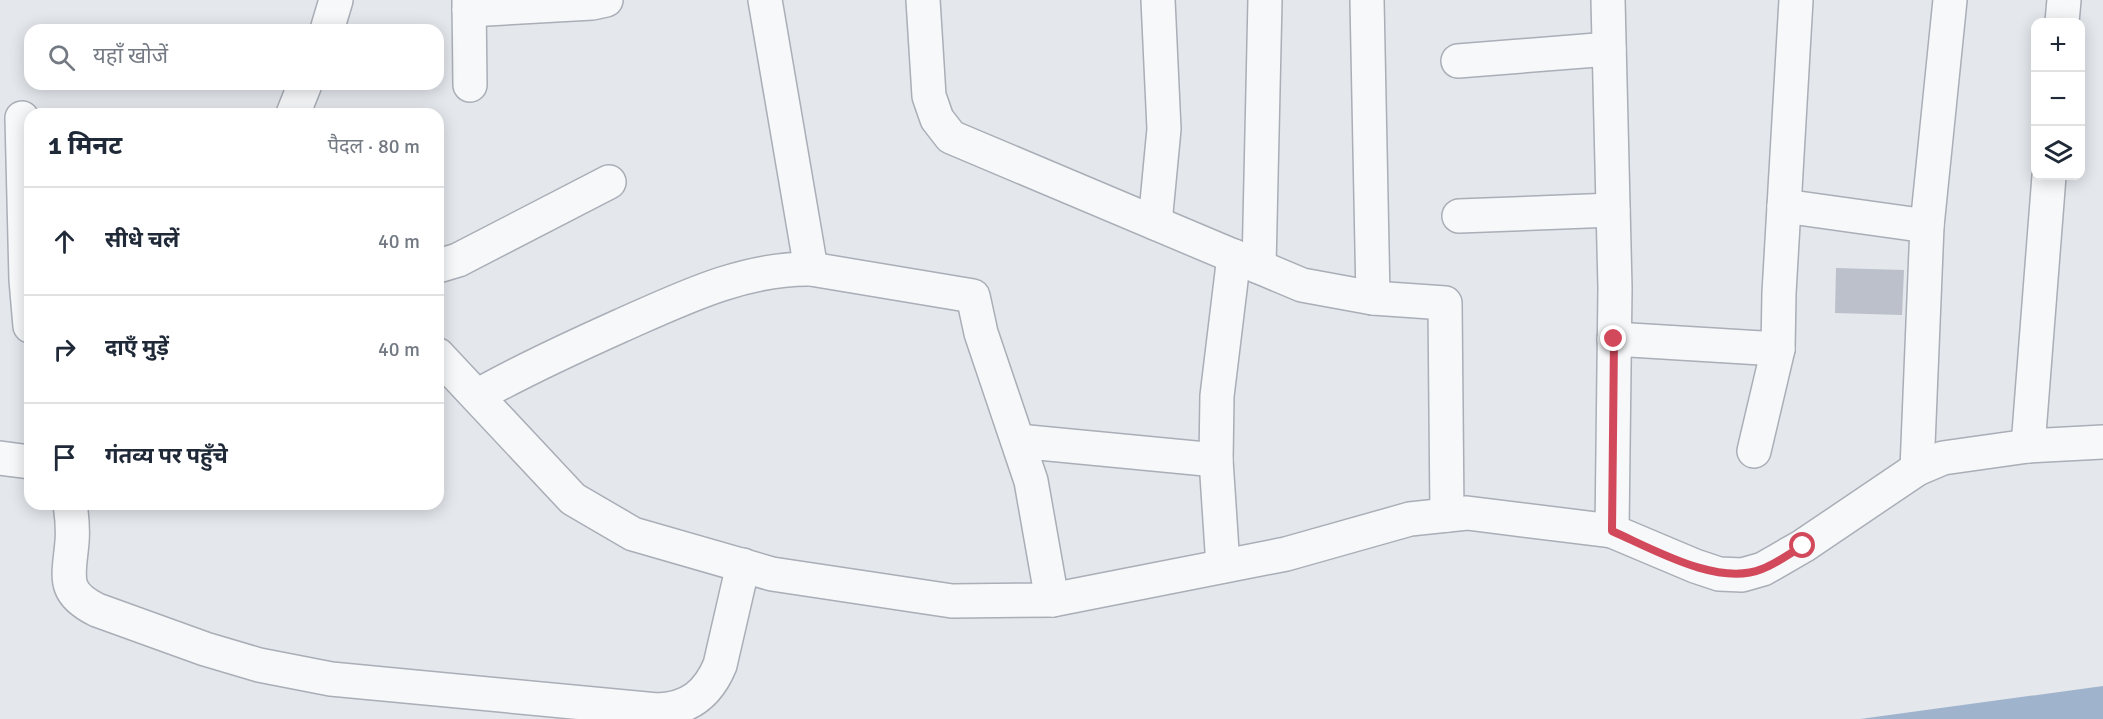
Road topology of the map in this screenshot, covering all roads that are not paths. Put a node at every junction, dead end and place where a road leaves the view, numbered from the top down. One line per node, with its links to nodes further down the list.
1 (336, 0): 14 (street)
2 (606, 0): 12 (street)
3 (765, 0): 31 (street)
4 (923, 0): 26 (street)
5 (1158, 0): 26 (street)
6 (1264, 0): 29 (street)
7 (1367, 0): 32 (street)
8 (1608, 0): 15 (street)
9 (1796, 0): 23 (street)
10 (1950, 0): 27 (street)
11 (2064, 0): 13 (street)
12 (469, 5): 17 (street)
13 (2062, 18)
14 (329, 24)
15 (1609, 49): 16 (street); 24 (street)
16 (1458, 61)
17 (470, 85)
18 (303, 90): 19 (street)
19 (295, 108)
20 (17, 118): 28 (street)
21 (2049, 180): 39 (street)
22 (609, 182): 30 (street)
23 (1784, 206): 27 (street); 34 (street)
24 (1613, 210): 25 (street); 33 (street)
25 (1459, 216)
26 (1155, 223): 29 (street)
27 (1927, 226): 44 (street)
28 (24, 244)
29 (1246, 261): 32 (street); 42 (street)
30 (444, 264)
31 (811, 269): 36 (street); 37 (street)
32 (1373, 298): 46 (street)
33 (1614, 339): 34 (street); 47 (street)
34 (1778, 349): 40 (street)
35 (444, 361): 36 (street)
36 (477, 396): 48 (street)
37 (1018, 441): 42 (street); 50 (street)
38 (2103, 442): 39 (street)
39 (2028, 446): 44 (street)
40 (1754, 451)
41 (0, 458): 43 (street)
42 (1216, 460): 49 (street)
43 (24, 461)
44 (1917, 469): 47 (street)
45 (70, 510): 48 (street)
46 (1448, 515): 47 (street); 49 (street)
47 (1612, 531)
48 (743, 565): 50 (street)
49 (1222, 566): 50 (street)
50 (1052, 600)

